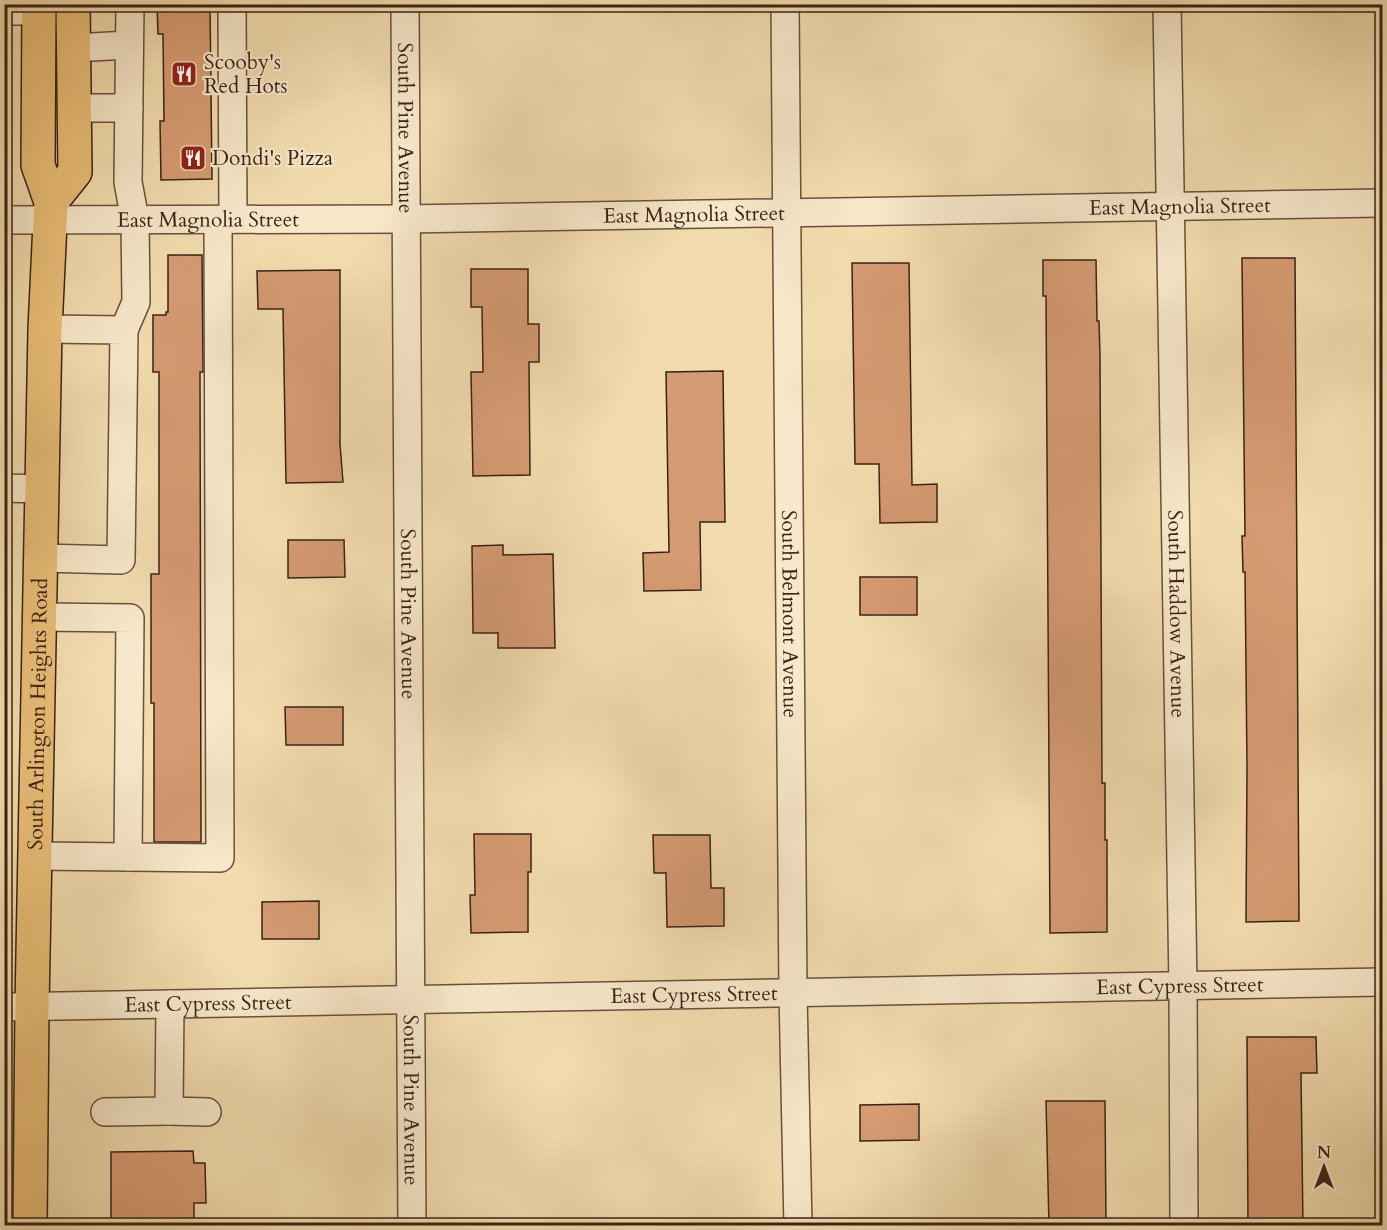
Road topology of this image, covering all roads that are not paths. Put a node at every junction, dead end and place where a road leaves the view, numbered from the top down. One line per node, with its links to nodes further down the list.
1 (73, 4): 10 (main road)
2 (130, 4): 9 (street)
3 (232, 4): 20 (street)
4 (405, 4): 17 (street, South Pine Avenue)
5 (786, 4): 16 (street, South Belmont Avenue)
6 (1167, 4): 14 (street, South Haddow Avenue)
7 (39, 8): 8 (street); 15 (main road, South Arlington Heights Road)
8 (4, 11)
9 (129, 45): 10 (street); 12 (street)
10 (73, 48): 11 (main road)
11 (74, 108): 12 (street); 15 (main road)
12 (129, 108): 19 (street)
13 (1383, 203): 14 (street, East Magnolia Street)
14 (1169, 207): 16 (street, East Magnolia Street); 30 (street, South Haddow Avenue)
15 (51, 211): 18 (street, East Magnolia Street); 19 (street, East Magnolia Street); 21 (main road, South Arlington Heights Road)
16 (786, 213): 17 (street, East Magnolia Street); 31 (street, South Belmont Avenue)
17 (405, 219): 20 (street, East Magnolia Street); 32 (street, South Pine Avenue)
18 (4, 220)
19 (135, 220): 20 (street, East Magnolia Street); 22 (street)
20 (225, 220): 28 (street)
21 (45, 329): 22 (street); 24 (main road, South Arlington Heights Road)
22 (124, 330): 25 (street)
23 (4, 488): 24 (street)
24 (42, 489): 25 (main road, South Arlington Heights Road)
25 (41, 558): 26 (main road, South Arlington Heights Road)
26 (40, 617): 27 (main road, South Arlington Heights Road); 28 (street)
27 (35, 856): 28 (street); 34 (main road, South Arlington Heights Road)
28 (128, 857)
29 (1383, 982): 30 (street, East Cypress Street)
30 (1183, 986): 31 (street, East Cypress Street); 41 (street, South Haddow Avenue)
31 (793, 993): 32 (street, East Cypress Street); 40 (street, South Belmont Avenue)
32 (409, 999): 33 (street, East Cypress Street); 39 (street, South Pine Avenue)
33 (170, 1004): 34 (street, East Cypress Street); 35 (street)
34 (18, 1006): 38 (main road, South Arlington Heights Road)
35 (169, 1111): 36 (street); 37 (street)
36 (105, 1112)
37 (207, 1112)
38 (30, 1226)
39 (412, 1226)
40 (798, 1226)
41 (1184, 1226)

